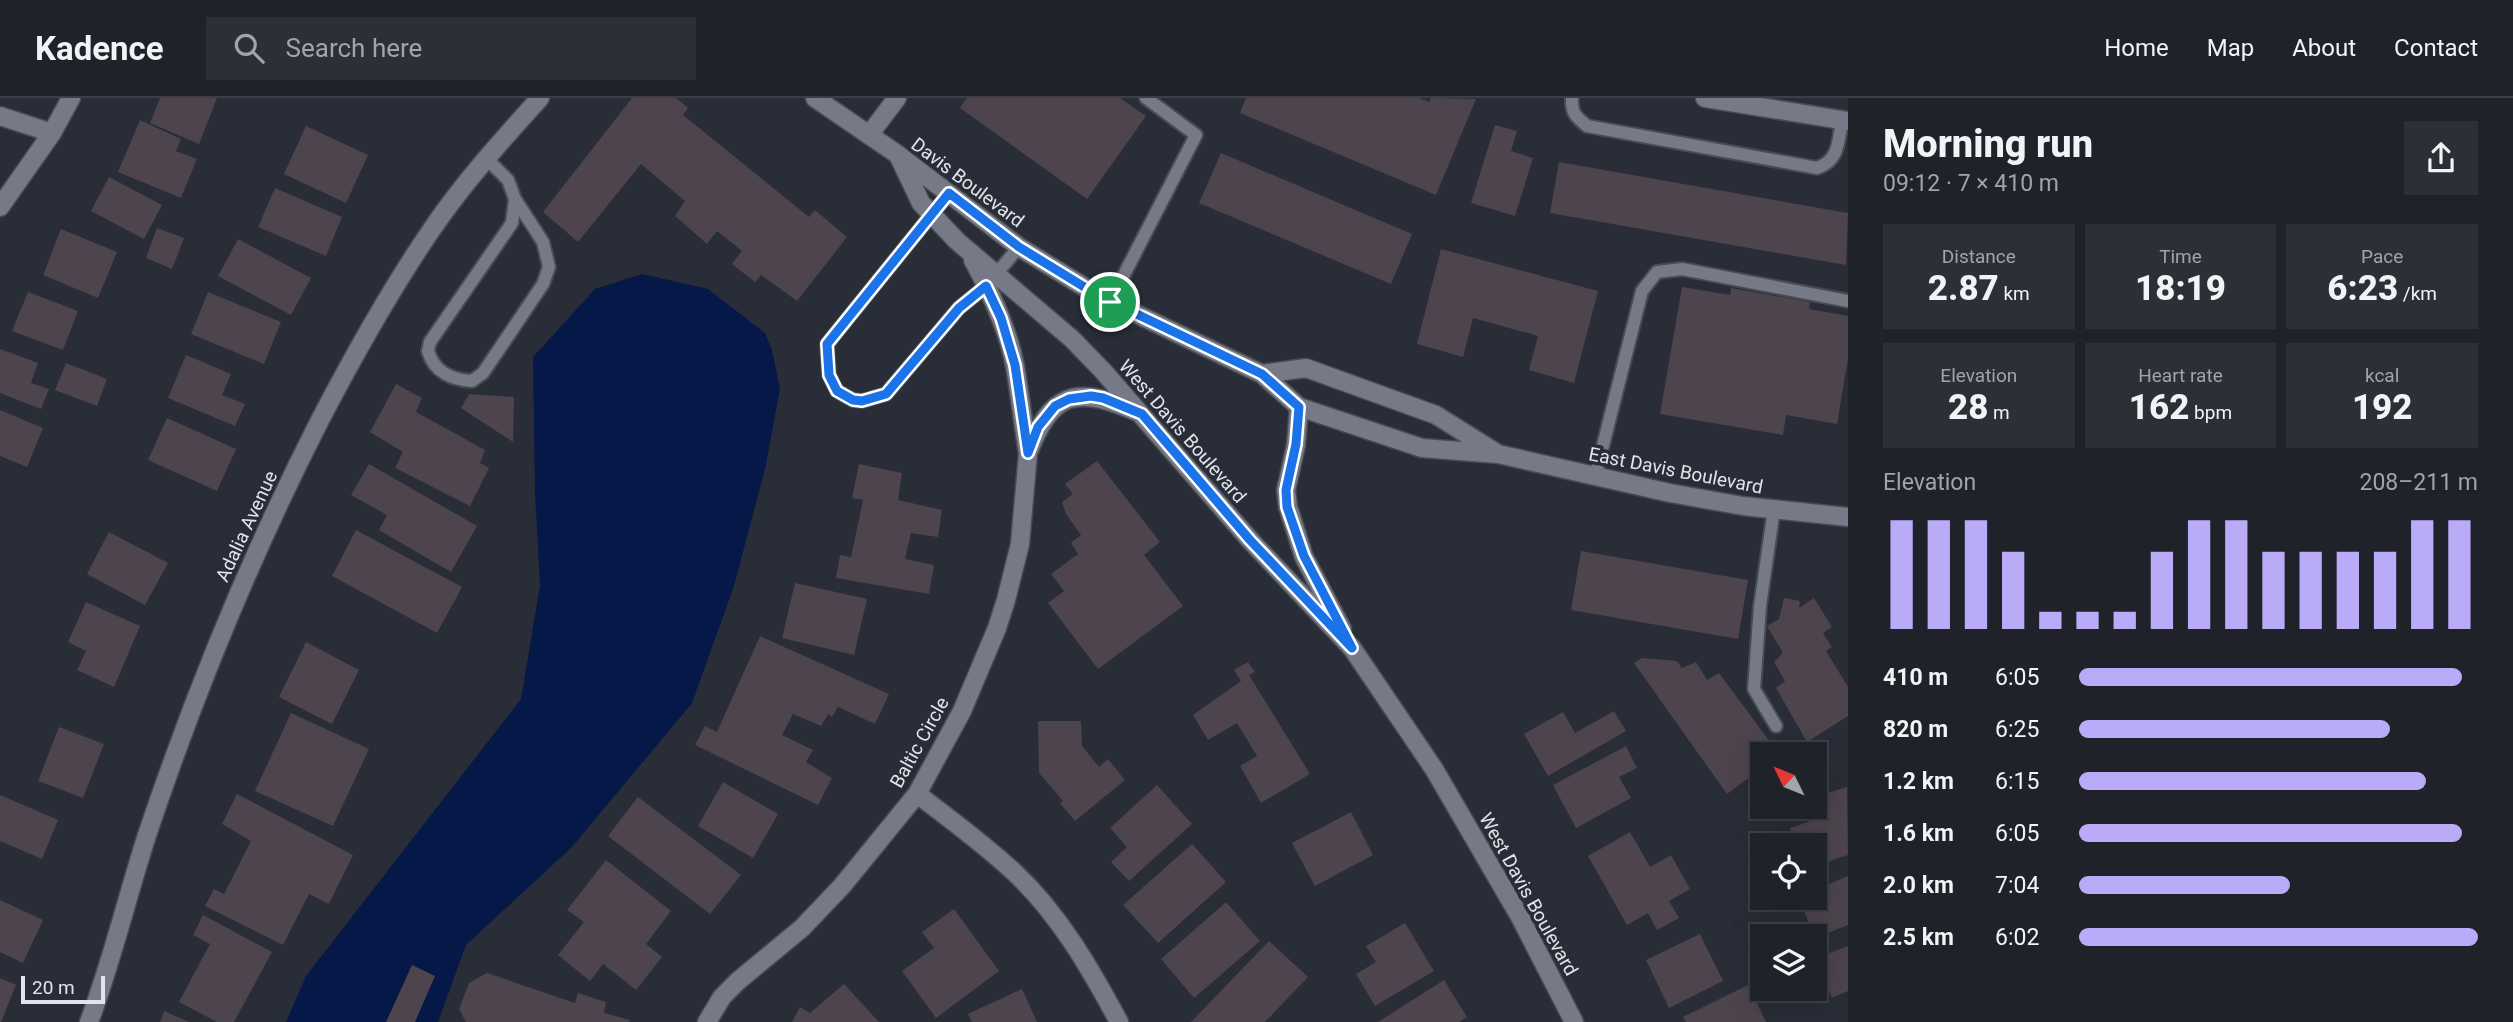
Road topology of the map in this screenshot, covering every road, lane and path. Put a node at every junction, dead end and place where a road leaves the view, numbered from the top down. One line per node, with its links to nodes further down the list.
1 (71, 98): 10 (street)
2 (540, 98): 13 (street, Adalia Avenue)
3 (815, 98): 11 (street, Davis Boulevard)
4 (897, 98): 11 (street)
5 (1146, 98): 20 (lane)
6 (1572, 98): 9 (lane)
7 (1705, 98): 9 (street)
8 (0, 116): 10 (street)
9 (1845, 121)
10 (52, 133): 16 (street)
11 (869, 135): 12 (street, Davis Boulevard)
12 (897, 154): 14 (street, Davis Boulevard); 17 (street)
13 (486, 158): 15 (lane); 33 (street, Adalia Avenue)
14 (949, 193): 17 (lane); 18 (street, Davis Boulevard)
15 (515, 199): 15 (lane)
16 (0, 207)
17 (932, 215): 19 (street); 19 (lane)
18 (1019, 247): 19 (lane); 20 (street, Davis Boulevard)
19 (991, 280): 24 (street, West Davis Boulevard); 25 (street)
20 (1105, 299): 22 (street, East Davis Boulevard)
21 (1848, 301): 27 (lane)
22 (1262, 374): 23 (street, East Davis Boulevard); 26 (street, East Davis Boulevard)
23 (1299, 407): 26 (street, East Davis Boulevard); 30 (street, West Davis Boulevard)
24 (1142, 414): 25 (street); 30 (street, West Davis Boulevard)
25 (1028, 453): 32 (street, Baltic Circle)
26 (1497, 453): 27 (street, East Davis Boulevard)
27 (1595, 477): 28 (street, East Davis Boulevard)
28 (1774, 509): 29 (street, East Davis Boulevard); 31 (lane)
29 (1848, 517)
30 (1352, 648): 36 (street, West Davis Boulevard)
31 (1776, 726)
32 (918, 794): 34 (street, Baltic Circle); 35 (street)
33 (89, 1022)
34 (707, 1022)
35 (1119, 1022)
36 (1574, 1022)

